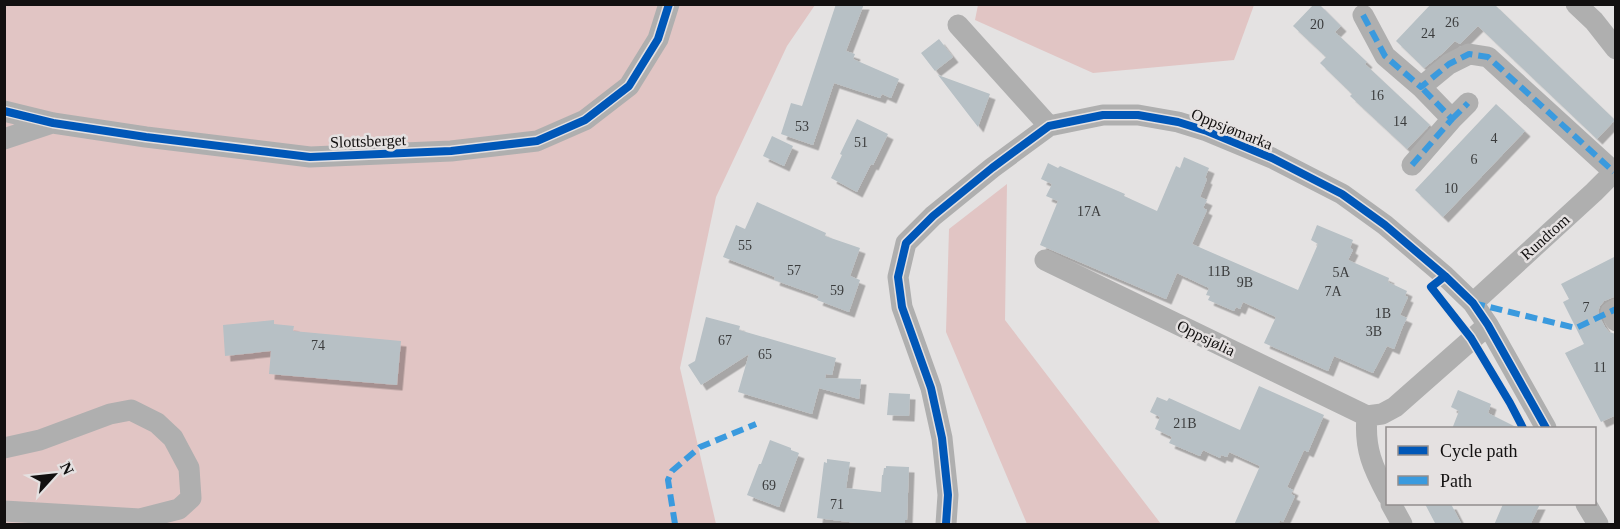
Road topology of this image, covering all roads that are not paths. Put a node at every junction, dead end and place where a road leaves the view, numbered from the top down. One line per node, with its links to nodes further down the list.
1 (669, 4): 10 (street, Slottsberget)
2 (1576, 4): 5 (street)
3 (1363, 15): 6 (street)
4 (958, 26): 11 (street)
5 (1616, 49)
6 (1421, 87): 9 (street); 14 (street)
7 (1468, 103): 9 (street)
8 (4, 111): 10 (street, Slottsberget)
9 (1452, 119): 13 (street)
10 (53, 123): 12 (street, Slottsberget)
11 (1049, 126): 16 (street, Oppsjømarka); 27 (street, Oppsjømarka)
12 (4, 139)
13 (1412, 165)
14 (1615, 171): 16 (street, Rundtom)
15 (1045, 260): 20 (street, Oppsjølia)
16 (1473, 303): 19 (street, Oppsjømarka)
17 (1616, 309): 18 (street)
18 (1616, 321)
19 (1488, 325): 20 (street); 21 (street, Oppsjømarka)
20 (1367, 416): 23 (street)
21 (1545, 427)
22 (4, 448): 26 (street)
23 (1386, 492)
24 (1392, 505): 28 (street)
25 (1587, 505): 29 (street)
26 (4, 511)
27 (946, 525)
28 (1402, 525)
29 (1598, 525)

